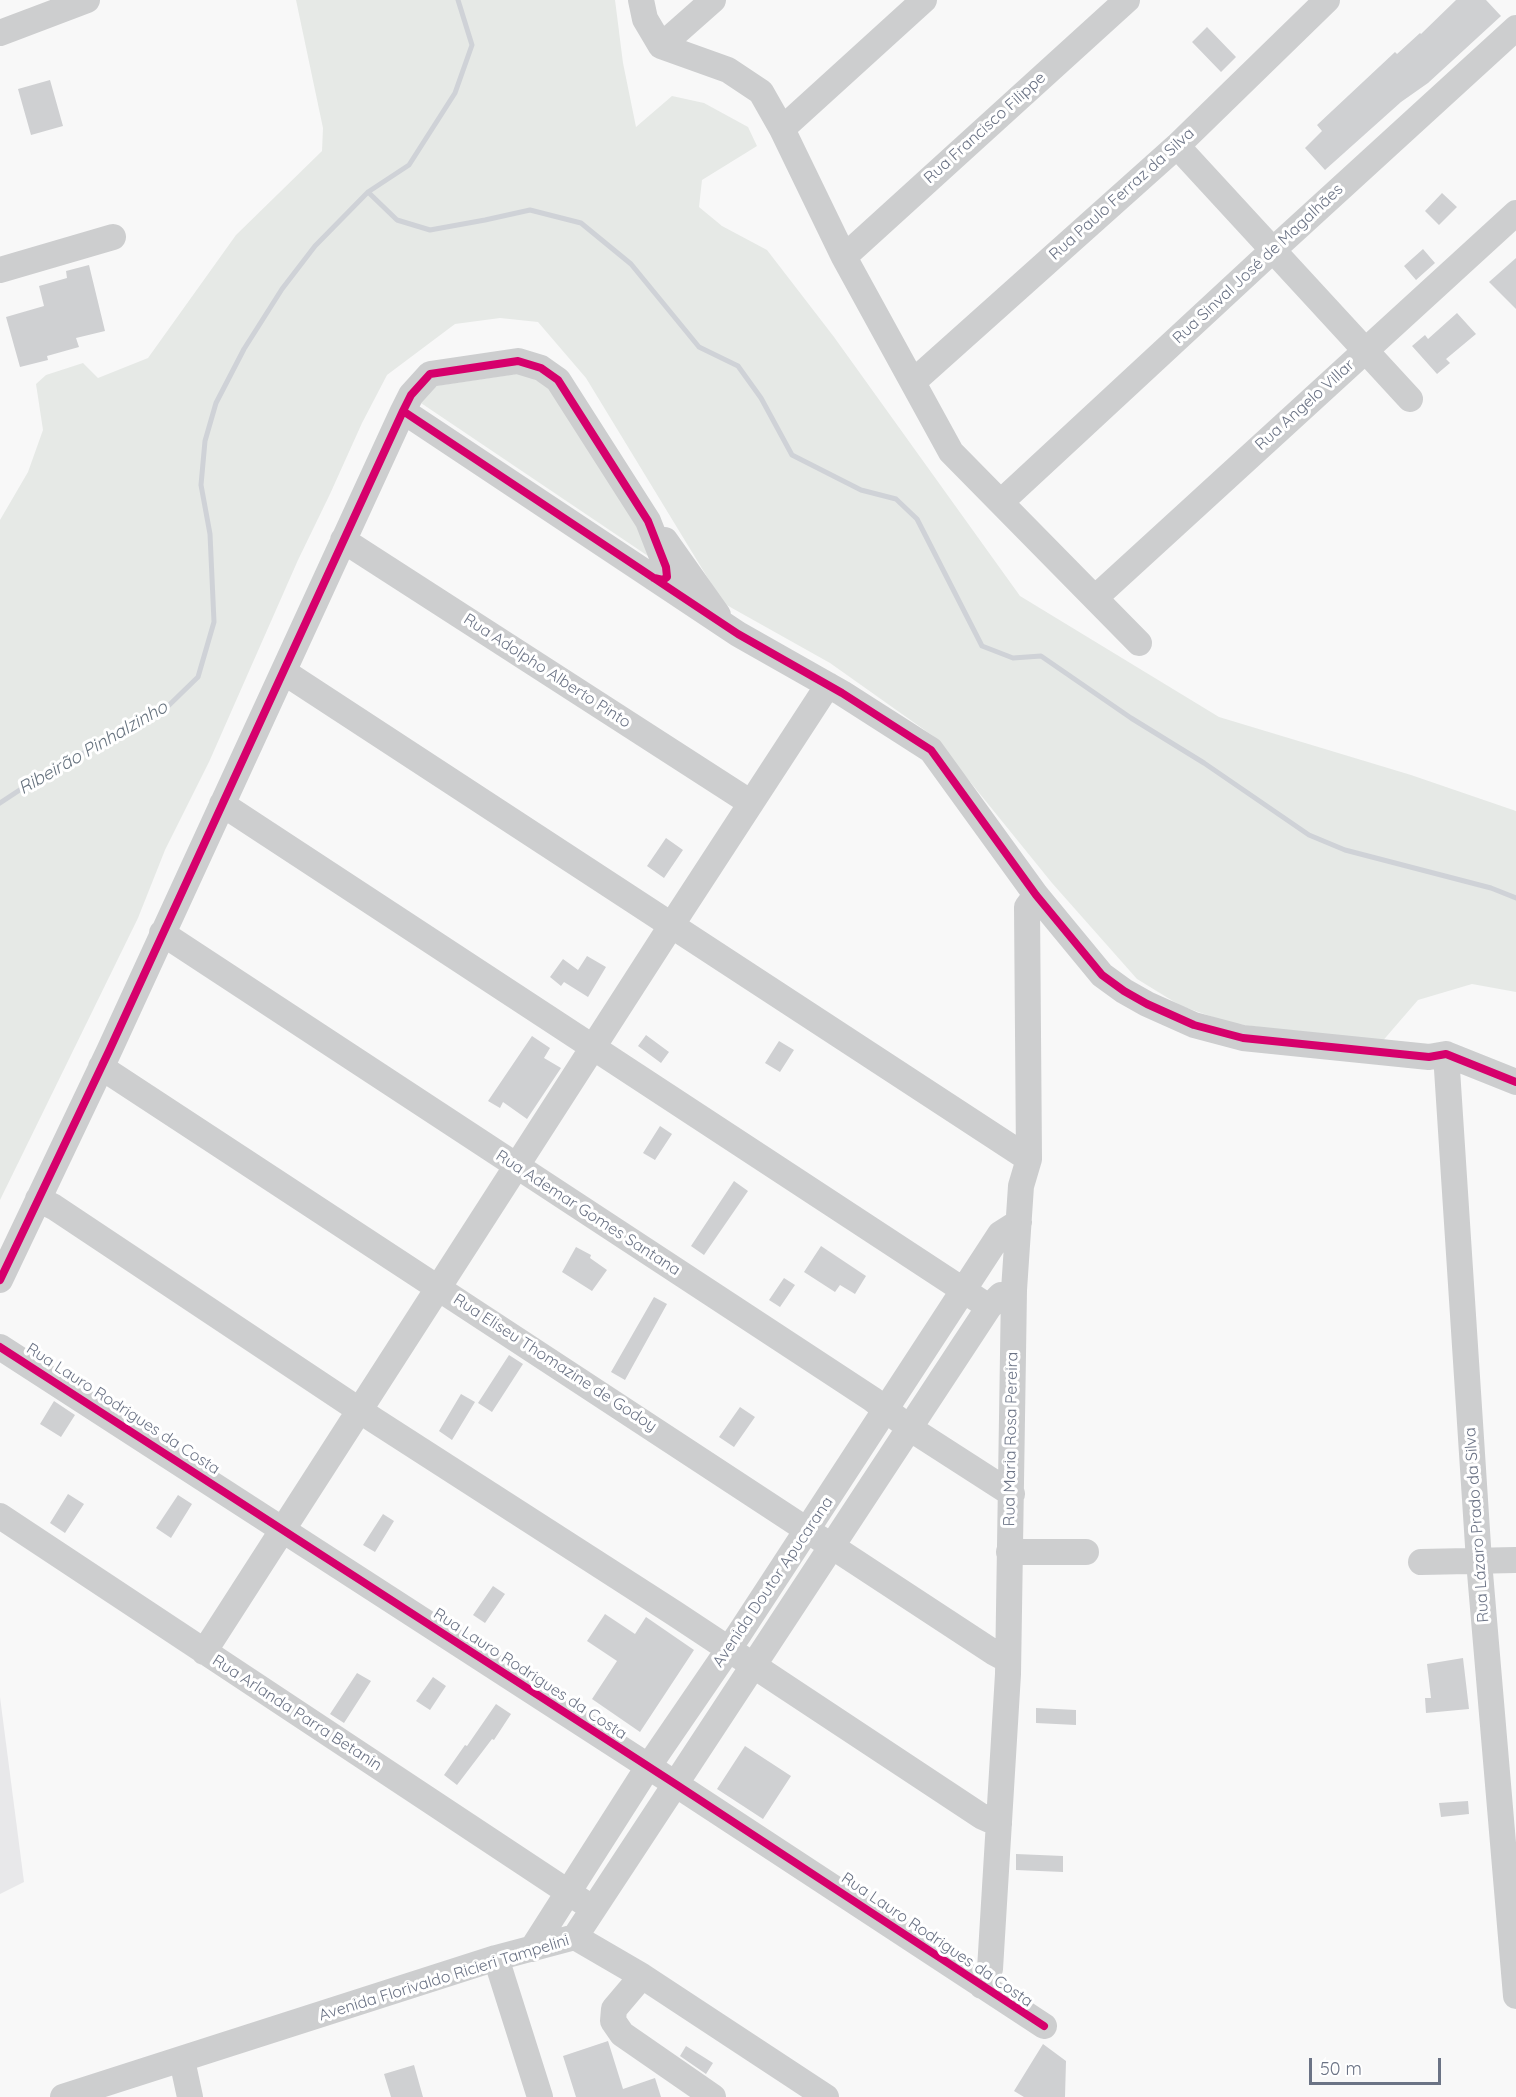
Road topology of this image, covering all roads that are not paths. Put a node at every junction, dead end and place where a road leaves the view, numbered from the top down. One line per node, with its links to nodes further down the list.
1 (87, 0): 8 (street)
2 (641, 0): 9 (street)
3 (713, 0): 9 (street)
4 (924, 0): 10 (street)
5 (1127, 0): 15 (street, Rua Francisco Filippe)
6 (1327, 0): 11 (street, Rua Paulo Ferraz da Silva)
7 (1516, 28): 14 (street, Rua Sinval José de Magalhães)
8 (0, 33)
9 (661, 46): 10 (street)
10 (782, 129): 15 (street)
11 (1177, 146): 14 (street); 18 (street, Rua Paulo Ferraz da Silva)
12 (1516, 213): 17 (street, Rua Angelo Villar)
13 (113, 237): 16 (street)
14 (1273, 250): 17 (street); 21 (street, Rua Sinval José de Magalhães)
15 (844, 256): 18 (street)
16 (0, 270)
17 (1365, 350): 19 (street); 25 (street, Rua Angelo Villar)
18 (913, 382): 21 (street)
19 (1410, 399)
20 (403, 411): 22 (street); 23 (street); 24 (street)
21 (1001, 502): 25 (street)
22 (648, 521): 24 (street); 26 (street)
23 (343, 540): 28 (street); 30 (street, Rua Adolpho Alberto Pinto)
24 (654, 578): 26 (street)
25 (1095, 598): 27 (street)
26 (726, 626): 29 (street)
27 (1139, 643)
28 (284, 672): 31 (street); 33 (street)
29 (828, 685): 30 (street); 32 (street)
30 (751, 803): 33 (street)
31 (222, 804): 34 (street); 35 (street)
32 (1036, 895): 36 (street); 39 (street, Rua Maria Rosa Pereira)
33 (671, 926): 35 (street); 39 (street)
34 (162, 933): 37 (street); 40 (street, Rua Ademar Gomes Santana)
35 (593, 1047): 40 (street); 45 (street)
36 (1446, 1054): 38 (street); 61 (street, Rua Lázaro Prado da Silva)
37 (101, 1067): 41 (street); 44 (street, Rua Eliseu Thomazine de Godoy)
38 (1516, 1082)
39 (1029, 1159): 42 (street, Rua Maria Rosa Pereira)
40 (517, 1166): 44 (street); 50 (street, Rua Ademar Gomes Santana)
41 (38, 1199): 43 (street); 49 (street)
42 (1019, 1222): 45 (street, Avenida Doutor Apucarana); 46 (street, Rua Maria Rosa Pereira)
43 (0, 1280)
44 (439, 1287): 49 (street); 54 (street, Rua Eliseu Thomazine de Godoy)
45 (964, 1290): 47 (street); 50 (street, Avenida Doutor Apucarana)
46 (1014, 1290): 47 (street, Avenida Doutor Apucarana); 52 (street, Rua Maria Rosa Pereira)
47 (990, 1307): 51 (street, Avenida Doutor Apucarana)
48 (0, 1347): 55 (street, Rua Lauro Rodrigues da Costa)
49 (360, 1409): 55 (street); 62 (street)
50 (887, 1409): 51 (street, Rua Ademar Gomes Santana); 54 (street, Avenida Doutor Apucarana)
51 (911, 1429): 52 (street, Rua Ademar Gomes Santana); 56 (street, Avenida Doutor Apucarana)
52 (1012, 1494): 57 (street, Rua Maria Rosa Pereira)
53 (0, 1516): 63 (street, Rua Arlanda Parra Betanin)
54 (808, 1529): 56 (street, Rua Eliseu Thomazine de Godoy); 62 (street, Avenida Doutor Apucarana)
55 (282, 1530): 63 (street); 66 (street, Rua Lauro Rodrigues da Costa)
56 (834, 1546): 64 (street, Rua Eliseu Thomazine de Godoy); 65 (street, Avenida Doutor Apucarana)
57 (1009, 1552): 58 (street); 64 (street, Rua Maria Rosa Pereira)
58 (1086, 1552)
59 (1516, 1560): 61 (street)
60 (1422, 1562): 61 (street)
61 (1479, 1562): 76 (street, Rua Lázaro Prado da Silva)
62 (729, 1650): 65 (street); 66 (street, Avenida Doutor Apucarana)
63 (204, 1652): 69 (street, Rua Arlanda Parra Betanin)
64 (1008, 1660): 68 (street, Rua Maria Rosa Pereira)
65 (755, 1666): 67 (street, Avenida Doutor Apucarana); 68 (street)
66 (648, 1767): 67 (street, Rua Lauro Rodrigues da Costa); 69 (street, Avenida Doutor Apucarana)
67 (677, 1785): 70 (street, Avenida Doutor Apucarana); 75 (street, Rua Lauro Rodrigues da Costa)
68 (999, 1824): 75 (street, Rua Maria Rosa Pereira)
69 (569, 1893): 70 (street, Rua Arlanda Parra Betanin); 72 (street, Avenida Doutor Apucarana)
70 (594, 1909): 71 (street, Avenida Doutor Apucarana)
71 (575, 1937): 72 (street, Avenida Florivaldo Ricieri Tampelini); 74 (street, Avenida Florivaldo Ricieri Tampelini)
72 (532, 1949): 73 (street, Avenida Florivaldo Ricieri Tampelini)
73 (496, 1958): 78 (street, Avenida Florivaldo Ricieri Tampelini); 81 (street)
74 (642, 1976): 82 (street); 83 (street, Avenida Florivaldo Ricieri Tampelini)
75 (982, 1986): 77 (street, Rua Lauro Rodrigues da Costa)
76 (1516, 1996)
77 (1044, 2026)
78 (182, 2060): 79 (street, Avenida Florivaldo Ricieri Tampelini); 80 (street)
79 (63, 2097)
80 (190, 2097)
81 (540, 2097)
82 (713, 2097)
83 (826, 2097)

